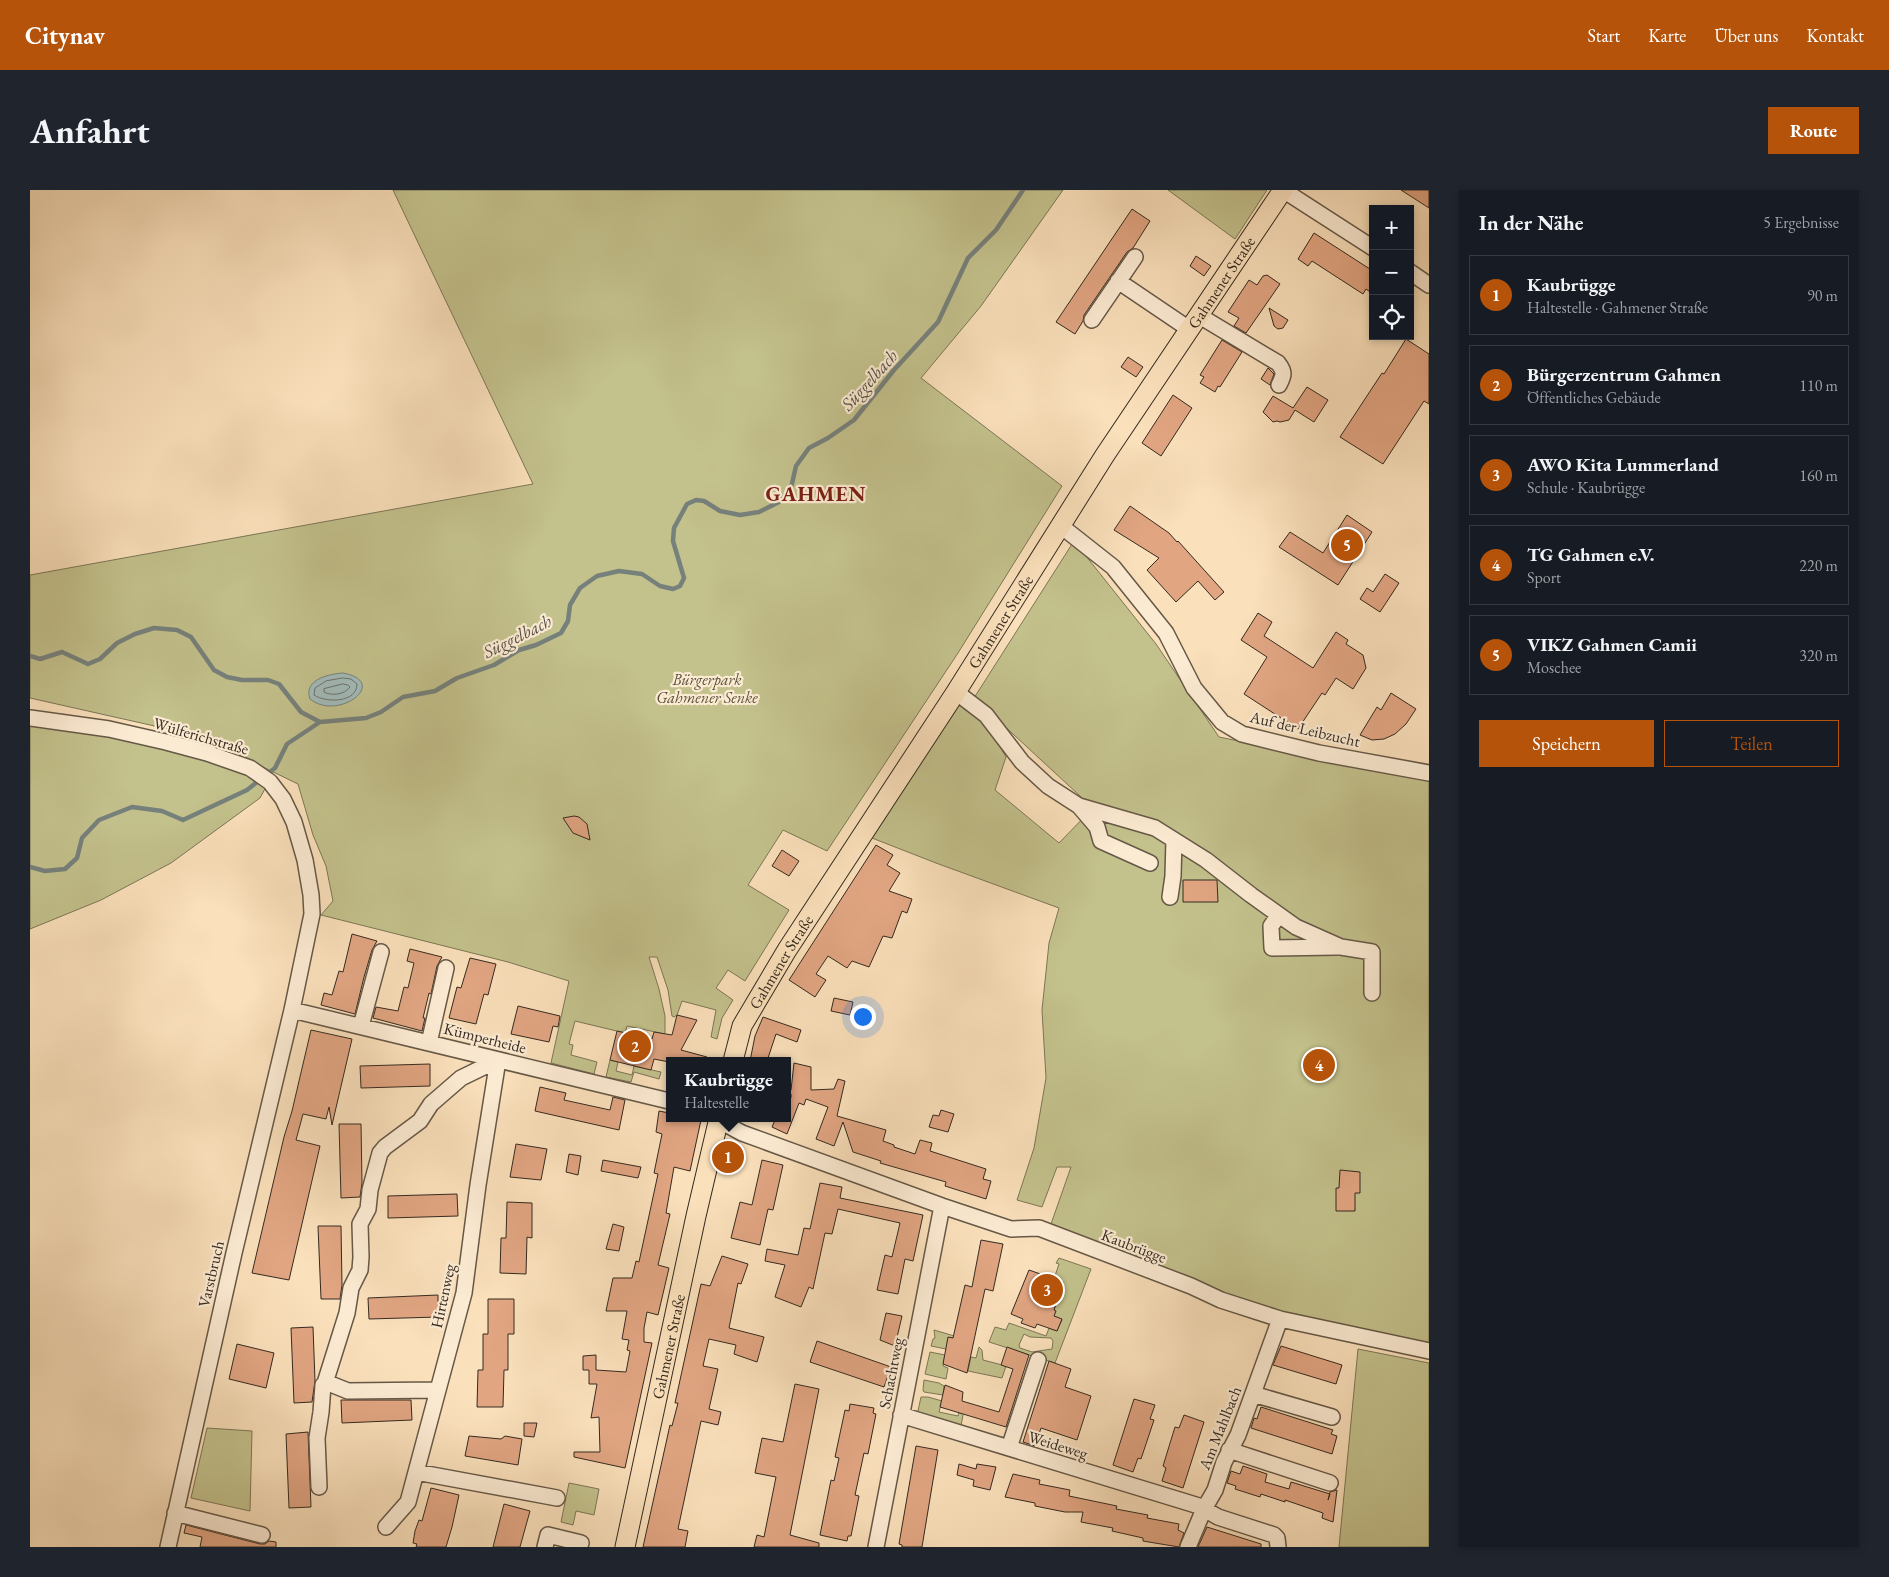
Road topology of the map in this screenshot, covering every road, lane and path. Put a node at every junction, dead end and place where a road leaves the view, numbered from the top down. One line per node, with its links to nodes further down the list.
1 (1283, 190): 2 (street); 8 (main road, Gahmener Straße)
2 (1369, 245)
3 (1135, 257): 5 (street)
4 (1414, 275): 6 (street)
5 (1118, 281): 7 (street); 8 (street)
6 (1429, 285)
7 (1092, 320)
8 (1194, 322): 9 (street); 10 (main road, Gahmener Straße)
9 (1280, 385)
10 (1061, 526): 11 (main road, Gahmener Straße); 13 (street, Auf der Leibzucht)
11 (956, 692): 14 (street); 26 (main road, Gahmener Straße)
12 (30, 718): 23 (street, Wülferichstraße)
13 (1429, 773)
14 (1079, 806): 15 (street); 16 (street)
15 (1174, 840): 17 (street); 18 (street)
16 (1150, 863)
17 (1170, 897)
18 (1279, 915): 19 (street); 19 (street)
19 (1341, 947): 22 (street)
20 (380, 952): 24 (street)
21 (446, 968): 25 (street)
22 (1372, 993)
23 (292, 1010): 24 (street, Kümperheide); 47 (street, Varstbruch)
24 (361, 1026): 25 (street, Kümperheide)
25 (429, 1043): 27 (street, Kümperheide)
26 (734, 1057)
27 (498, 1060): 28 (street, Kümperheide); 35 (street); 36 (street, Hirtenweg)
28 (666, 1100)
29 (718, 1122): 53 (main road, Gahmener Straße)
30 (724, 1122): 31 (street, Kaubrügge)
31 (942, 1206): 32 (street, Kaubrügge); 38 (street, Schachtweg)
32 (1280, 1320): 33 (street, Kaubrügge); 37 (street, Am Mahlbach)
33 (1429, 1351)
34 (1038, 1360): 40 (street)
35 (325, 1383): 36 (street); 44 (street)
36 (438, 1390): 42 (street, Hirtenweg)
37 (1253, 1394): 39 (street); 41 (street, Am Mahlbach)
38 (901, 1415): 40 (street, Weideweg); 54 (street, Schachtweg)
39 (1332, 1417)
40 (1009, 1448): 46 (street, Weideweg)
41 (1229, 1450): 43 (street); 46 (street, Am Mahlbach)
42 (416, 1472): 45 (street); 48 (street, Hirtenweg)
43 (1330, 1483)
44 (319, 1487)
45 (557, 1498)
46 (1204, 1509): 55 (street, Am Mahlbach); 56 (street, Weideweg)
47 (175, 1513): 49 (street); 51 (street, Varstbruch)
48 (386, 1527)
49 (262, 1535)
50 (581, 1543): 52 (street)
51 (168, 1547)
52 (545, 1547)
53 (626, 1547)
54 (876, 1547)
55 (1188, 1547)
56 (1278, 1547)

